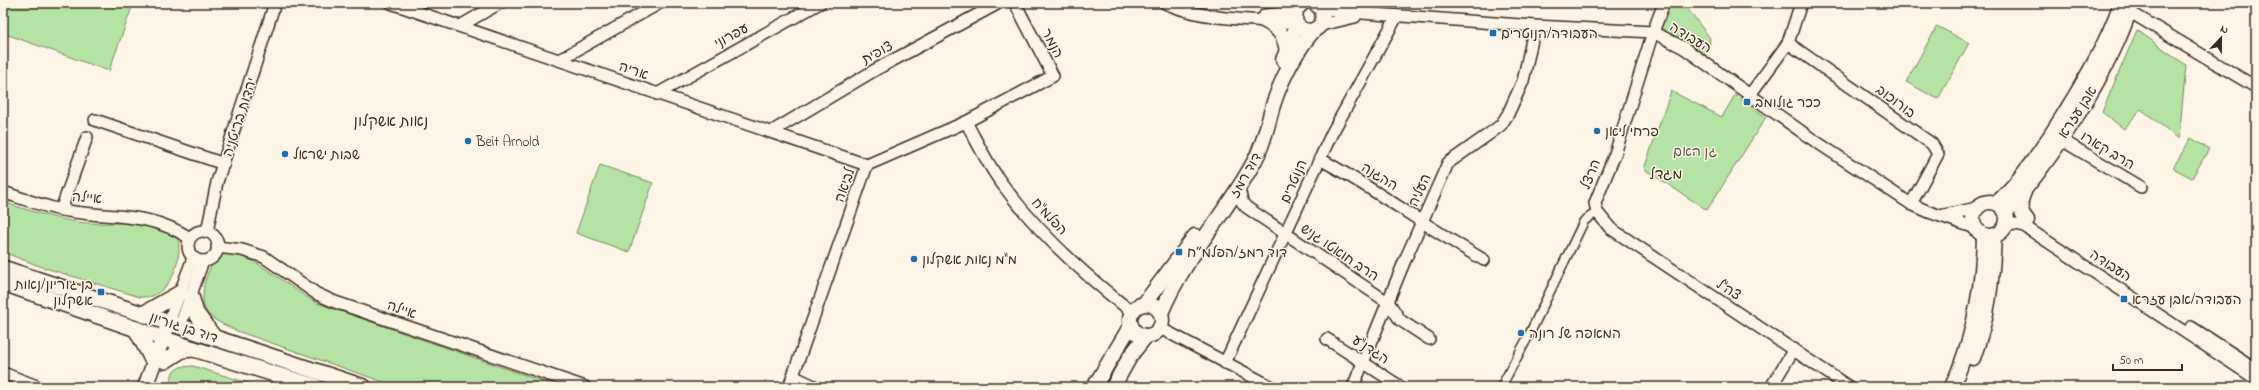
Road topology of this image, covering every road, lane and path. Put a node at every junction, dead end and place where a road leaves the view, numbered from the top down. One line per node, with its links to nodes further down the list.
1 (275, 3): 38 (street, יהדות בריטניה)
2 (391, 3): 21 (street, אריה)
3 (500, 3): 21 (street)
4 (660, 3): 27 (street)
5 (820, 3): 30 (street, עפרוני)
6 (999, 3): 34 (street, צופית)
7 (1015, 3): 28 (street, הנמר)
8 (1165, 3): 18 (street)
9 (1340, 3): 15 (street)
10 (1664, 3): 24 (street, הרצל)
11 (1797, 3): 25 (street)
12 (1300, 6): 18 (street); 20 (street)
13 (1319, 6): 15 (street, העבודה); 23 (street)
14 (2128, 6): 29 (street); 36 (street, אבן עזרא); 48 (street, אבן עזרא)
15 (1353, 12): 16 (street, העבודה)
16 (1384, 15): 17 (street, העבודה); 23 (street, העבודה)
17 (1397, 16): 22 (street, העבודה); 37 (street, הנוטרים)
18 (1235, 18): 19 (street)
19 (1264, 20): 20 (street); 26 (street)
20 (1296, 24): 23 (street); 26 (street, דוד רמז)
21 (460, 26): 27 (street, אריה)
22 (1535, 26): 24 (street, העבודה); 51 (street, העליה)
23 (1317, 28): 41 (street, דוד רמז)
24 (1653, 32): 31 (street, העבודה); 47 (street, הרצל)
25 (1788, 43): 31 (street); 44 (street, בורוכוב)
26 (1287, 52): 63 (street, דוד רמז)
27 (559, 60): 30 (street, אריה)
28 (1053, 76): 33 (street, לביאה)
29 (2255, 84)
30 (657, 94): 34 (street, אריה)
31 (1749, 96): 44 (street, העבודה)
32 (95, 120): 38 (street)
33 (966, 122): 39 (street, לביאה); 66 (street, הפלמ"ח)
34 (771, 132): 39 (street, אריה)
35 (87, 137): 46 (street)
36 (2060, 139): 40 (street, הרב קארו); 42 (street, אבן עזרא)
37 (1320, 159): 51 (street, ההגנה); 53 (street, הנוטרים)
38 (224, 164): 52 (street, יהדות בריטניה)
39 (867, 165): 82 (street, לביאה)
40 (2141, 187)
41 (1239, 188): 53 (street, הרב חואטו גניש); 64 (street, דוד רמז)
42 (2026, 188): 48 (street, אבן עזרא); 50 (street)
43 (3, 192): 46 (street, איילה)
44 (1911, 204): 49 (street, העבודה)
45 (1977, 208): 48 (street); 49 (street); 54 (street)
46 (61, 210): 55 (street, איילה)
47 (1597, 212): 76 (street, צה"ל); 96 (street, הרצל)
48 (2004, 214): 50 (street, העבודה); 54 (street); 81 (street, העבודה)
49 (1939, 216): 54 (street, העבודה)
50 (2027, 220): 81 (street, העבודה)
51 (1421, 222): 58 (street, ההגנה); 62 (street, העליה)
52 (206, 232): 55 (street); 56 (street)
53 (1286, 233): 62 (street, הרב חואטו גניש); 79 (street, הנוטרים)
54 (1985, 233): 99 (street); 100 (street)
55 (190, 238): 57 (street)
56 (218, 247): 57 (street); 89 (street, איילה)
57 (198, 259): 61 (street)
58 (1484, 260)
59 (3, 268): 65 (main road, דוד בן גוריון)
60 (3, 283): 69 (main road, דוד בן גוריון)
61 (186, 294): 65 (main road); 67 (street); 70 (main road)
62 (1388, 303): 73 (street, הרב חואטו גניש); 78 (street, העליה)
63 (1144, 304): 64 (street); 66 (street)
64 (1161, 313): 68 (street)
65 (143, 314): 67 (main road, דוד בן גוריון)
66 (1132, 319): 71 (street); 92 (street)
67 (175, 324): 70 (main road, דוד בן גוריון); 74 (street)
68 (1160, 328): 71 (street); 79 (street)
69 (136, 329): 74 (main road, דוד בן גוריון); 77 (main road)
70 (213, 336): 88 (main road, דוד בן גוריון)
71 (1146, 336): 93 (street)
72 (1327, 339): 78 (street, הגדנ"ע)
73 (1429, 339)
74 (168, 340): 75 (main road, דוד בן גוריון); 77 (street)
75 (194, 348): 77 (main road); 87 (main road, דוד בן גוריון)
76 (1794, 349): 97 (street); 98 (street, צה"ל)
77 (160, 362): 85 (street); 86 (street)
78 (1364, 362): 83 (street, הגדנ"ע); 95 (street, העליה)
79 (1225, 363): 94 (street)
80 (3, 373): 84 (street)
81 (2255, 374): 101 (street)
82 (793, 376): 90 (street, לביאה); 91 (street)
83 (1398, 385)
84 (39, 387)
85 (145, 387)
86 (155, 387)
87 (316, 387)
88 (364, 387)
89 (586, 387)
90 (789, 387)
91 (816, 387)
92 (1094, 387)
93 (1113, 387)
94 (1272, 387)
95 (1353, 387)
96 (1501, 387)
97 (1771, 387)
98 (1850, 387)
99 (1952, 387)
100 (1962, 387)
101 (2247, 387)

